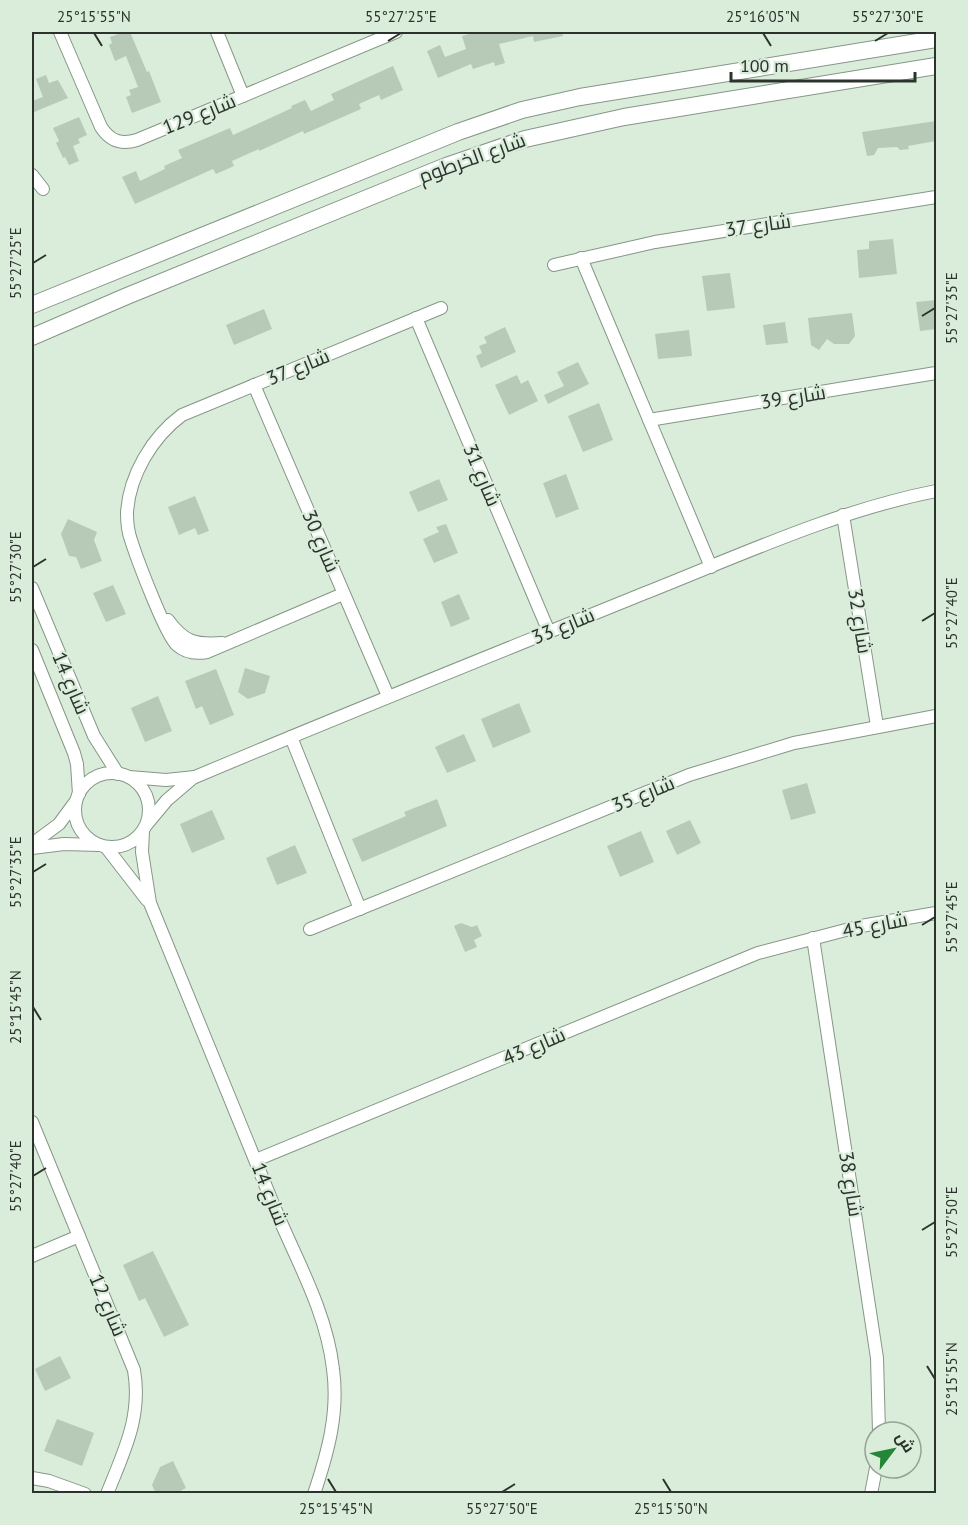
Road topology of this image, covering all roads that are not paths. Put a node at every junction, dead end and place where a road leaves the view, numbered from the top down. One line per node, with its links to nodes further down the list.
1 (60, 32): 6 (street, شارع 129)
2 (217, 32): 6 (street)
3 (396, 32): 6 (street, شارع 129)
4 (936, 39): 12 (main road, شارع الخرطوم)
5 (936, 66): 15 (main road, شارع الخرطوم)
6 (243, 96)
7 (32, 175): 8 (street)
8 (43, 189)
9 (936, 197): 10 (street, شارع 37)
10 (581, 258): 11 (street, شارع 37); 18 (street)
11 (554, 264)
12 (32, 305)
13 (441, 308): 14 (street, شارع 37)
14 (416, 318): 17 (street, شارع 37); 24 (street, شارع 31)
15 (32, 337)
16 (936, 373): 18 (street, شارع 39)
17 (254, 385): 23 (street, شارع 30); 23 (street)
18 (649, 420): 21 (street)
19 (936, 491): 20 (street, شارع 33)
20 (843, 515): 21 (street, شارع 33); 28 (street, شارع 32)
21 (711, 567): 24 (street, شارع 33)
22 (32, 588): 30 (street, شارع 14)
23 (343, 594): 26 (street, شارع 30)
24 (549, 632): 26 (street, شارع 33)
25 (32, 650): 32 (street, شارع 14)
26 (388, 696): 29 (street, شارع 33)
27 (936, 716): 28 (street, شارع 35)
28 (877, 726): 38 (street, شارع 35)
29 (291, 736): 31 (street, شارع 33); 38 (street)
30 (124, 776): 31 (street, شارع 33); 32 (street); 33 (street)
31 (195, 777): 33 (street, شارع 33)
32 (77, 797): 34 (street); 35 (street)
33 (145, 828): 35 (street); 37 (street, شارع 14)
34 (32, 844)
35 (103, 846): 36 (street); 37 (street, شارع 14)
36 (32, 848)
37 (150, 903): 43 (street, شارع 14)
38 (360, 909): 40 (street, شارع 35)
39 (936, 913): 41 (street, شارع 45)
40 (310, 929)
41 (813, 938): 43 (street, شارع 43); 46 (street, شارع 38)
42 (32, 1122): 44 (street, شارع 12)
43 (256, 1161): 50 (street, شارع 14)
44 (79, 1236): 45 (street); 49 (street, شارع 12)
45 (32, 1256)
46 (879, 1420)
47 (32, 1478): 48 (street)
48 (85, 1494)
49 (107, 1494)
50 (314, 1494)

